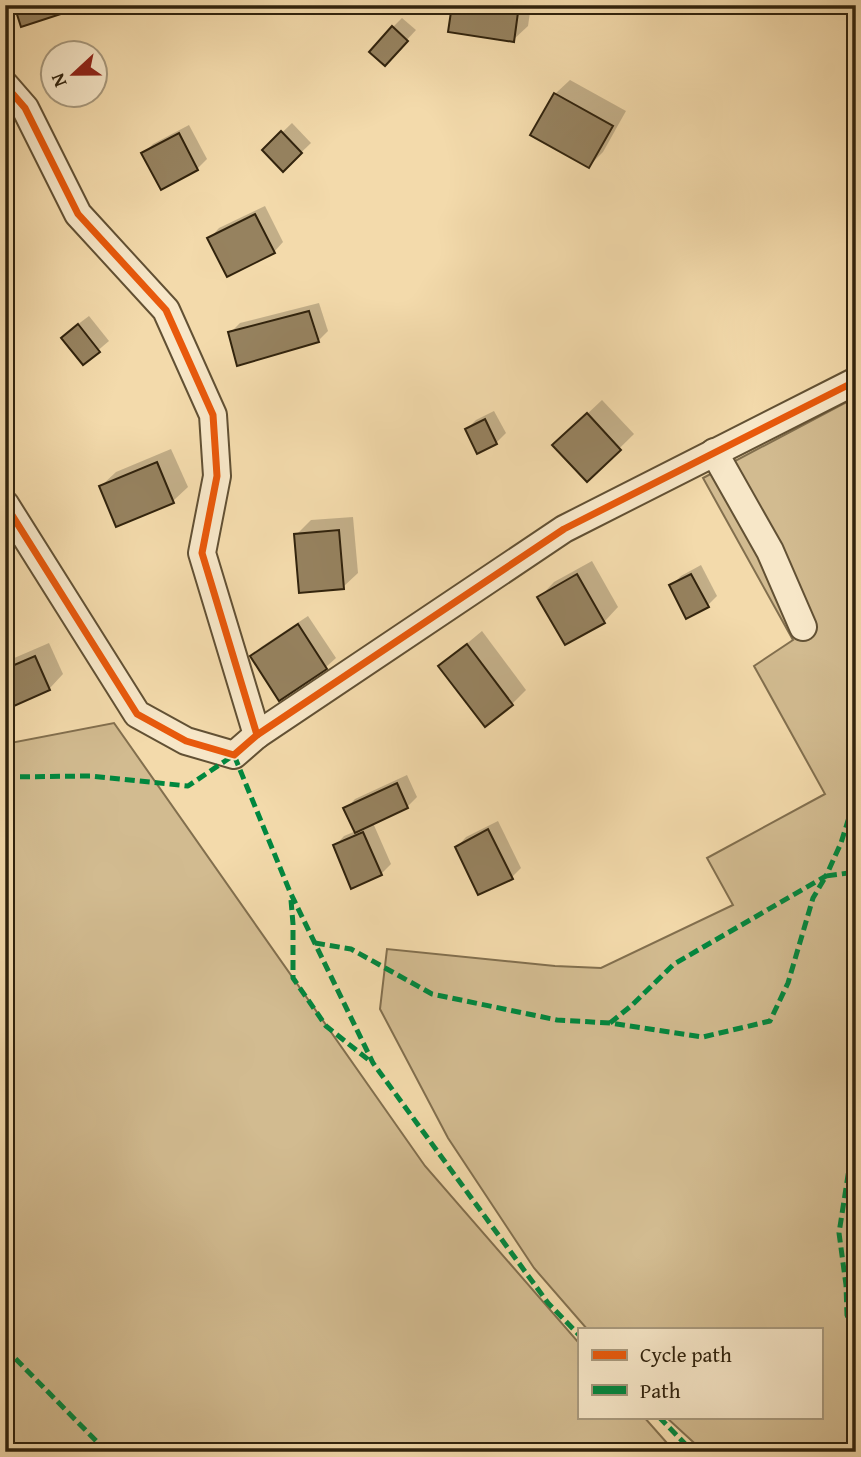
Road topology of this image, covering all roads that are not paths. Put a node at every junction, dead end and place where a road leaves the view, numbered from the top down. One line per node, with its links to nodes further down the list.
1 (5, 85): 6 (street)
2 (856, 381): 3 (street)
3 (714, 452): 5 (street); 6 (street)
4 (5, 504): 6 (street)
5 (803, 627)
6 (257, 735)

